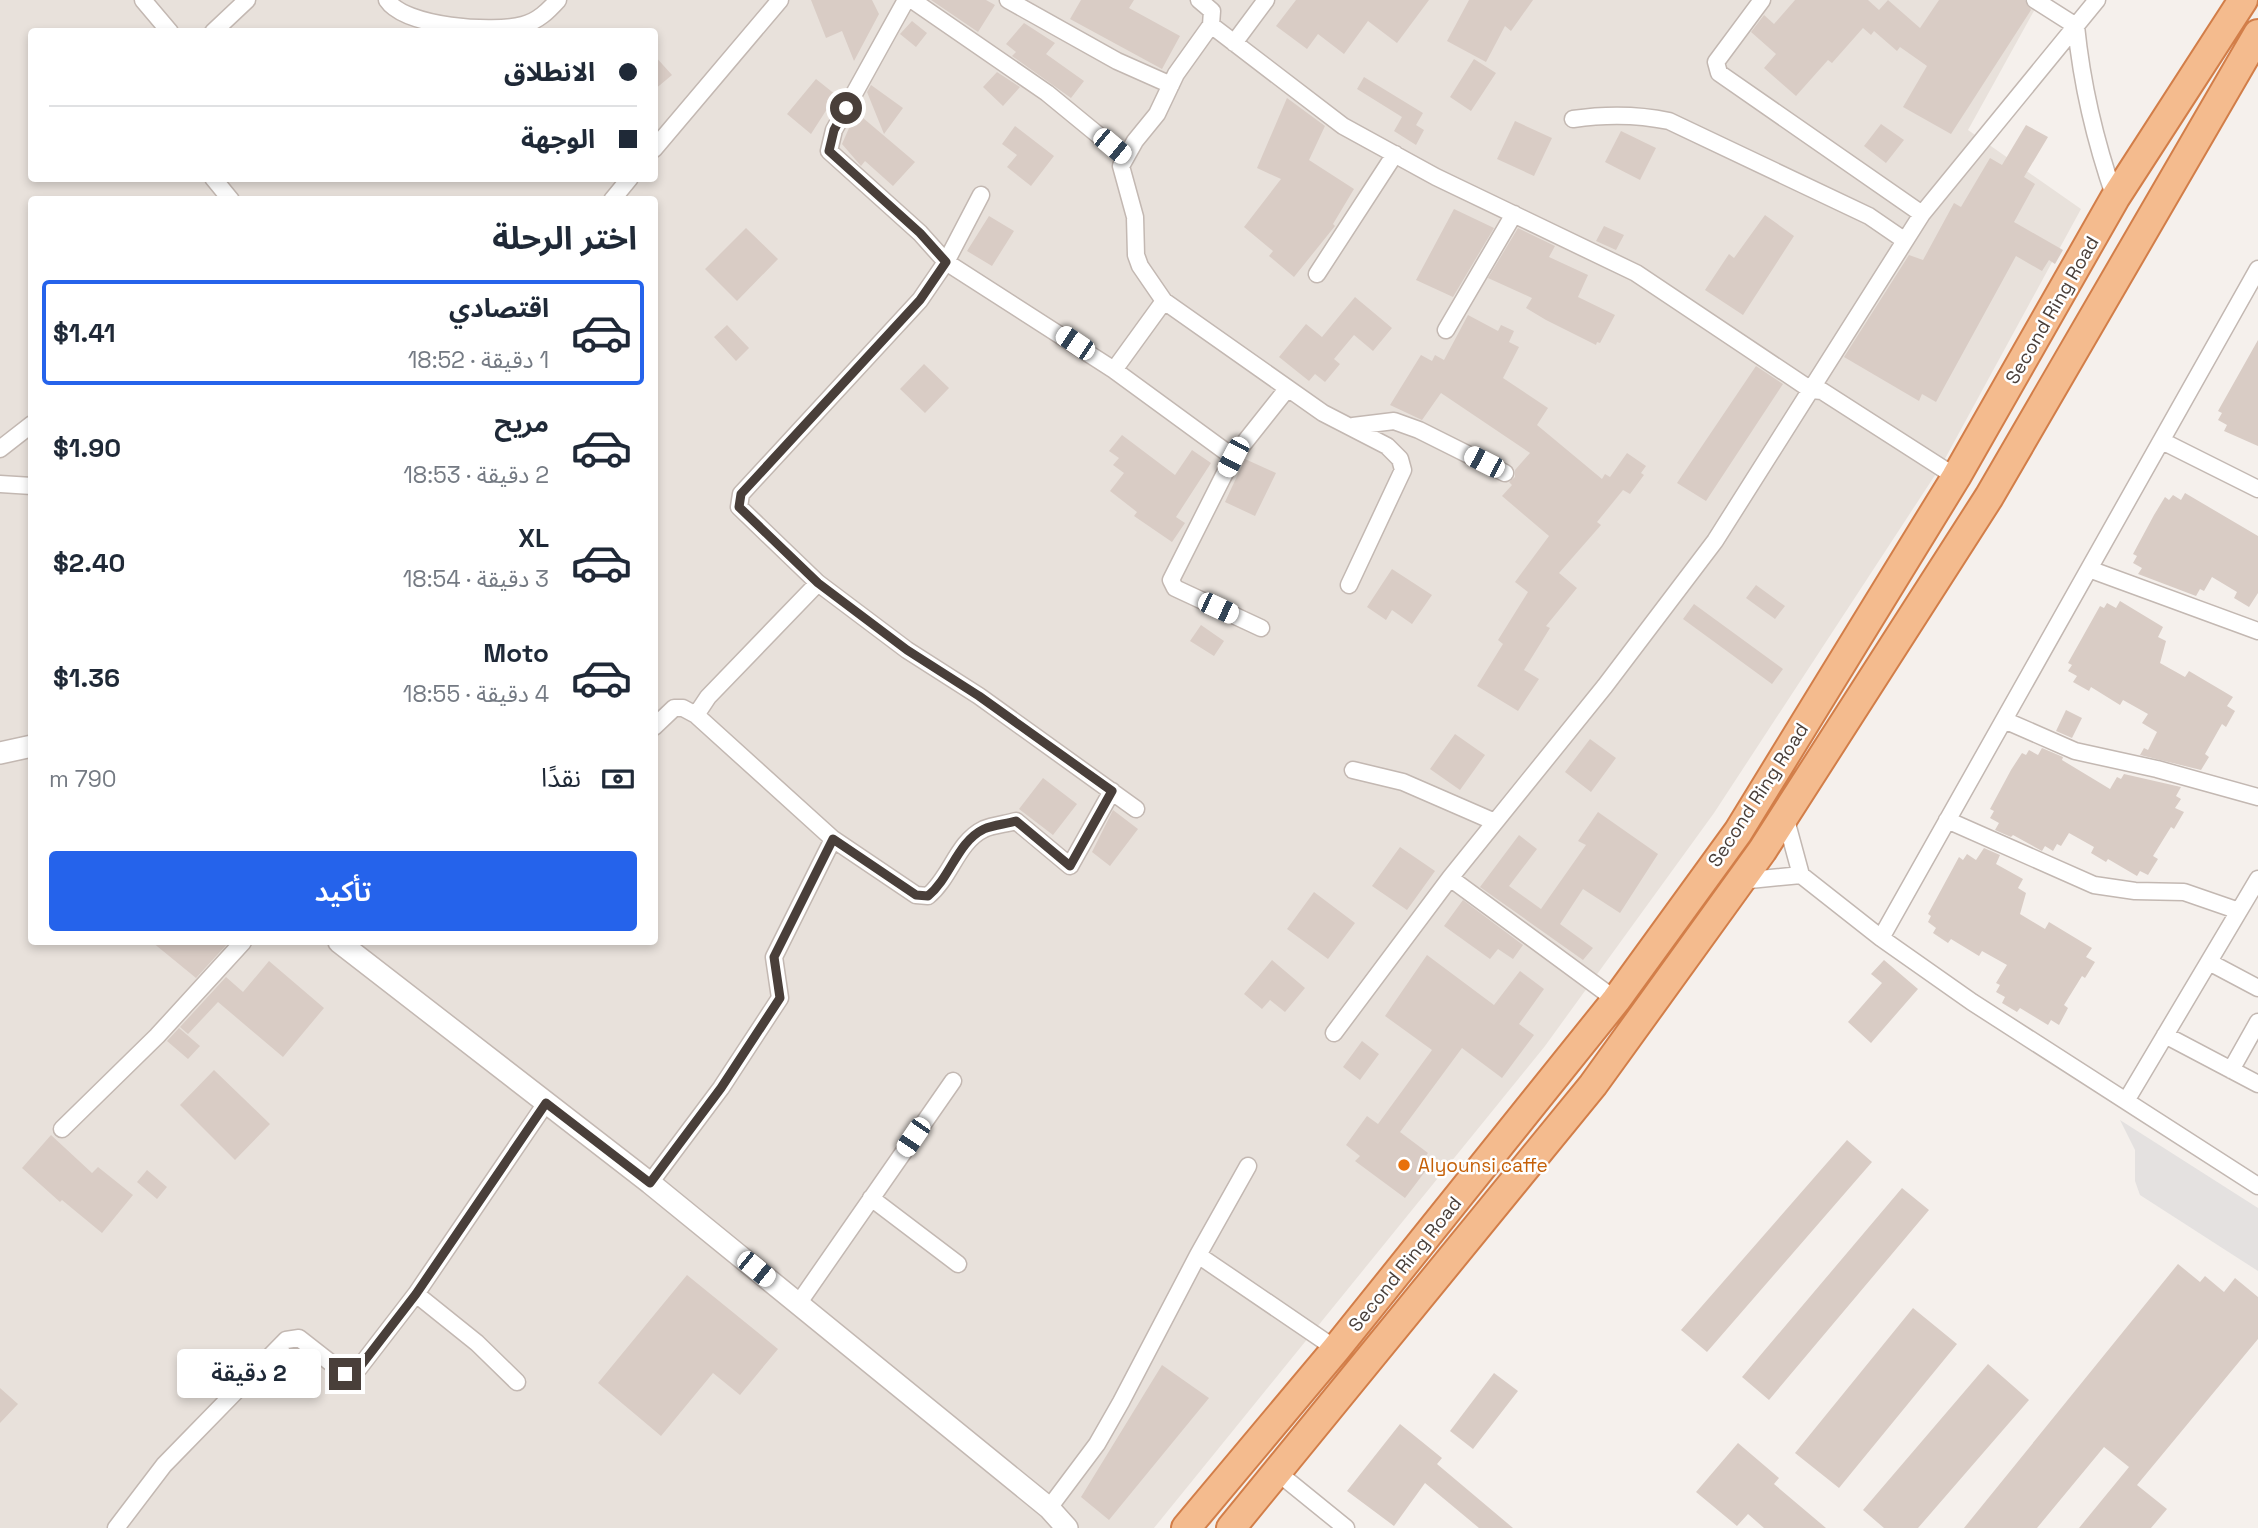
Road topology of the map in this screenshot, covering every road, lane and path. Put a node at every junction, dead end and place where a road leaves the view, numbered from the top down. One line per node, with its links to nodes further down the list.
1 (144, 0): 19 (street)
2 (247, 0): 20 (street)
3 (387, 0): 4 (street)
4 (558, 0)
5 (906, 0): 39 (street)
6 (912, 0): 29 (street)
7 (1008, 0): 25 (street)
8 (1199, 0): 17 (street)
9 (1266, 0): 22 (street)
10 (2035, 0): 18 (street)
11 (2096, 0): 18 (street)
12 (2243, 0): 35 (highway, Second Ring Road)
13 (2252, 0): 16 (street)
14 (775, 2): 27 (street)
15 (1754, 3): 37 (street)
16 (2258, 4)
17 (1211, 25): 22 (street); 25 (street)
18 (2076, 26): 35 (street); 37 (street)
19 (167, 28)
20 (217, 28)
21 (2258, 34): 24 (highway, Second Ring Road)
22 (1234, 43): 28 (street)
23 (2258, 66): 24 (highway)
24 (2229, 84): 71 (highway, Second Ring Road)
25 (1171, 86): 29 (street)
26 (1573, 119): 38 (street)
27 (658, 144)
28 (1395, 155): 36 (street); 41 (street)
29 (1125, 157): 42 (street)
30 (217, 182): 33 (street)
31 (627, 182): 34 (street)
32 (981, 195): 39 (street)
33 (228, 196)
34 (615, 196)
35 (2115, 198): 53 (highway, Second Ring Road)
36 (1514, 214): 43 (street); 46 (street)
37 (1922, 214): 38 (street)
38 (1904, 240): 46 (street)
39 (946, 262): 44 (street); 58 (street)
40 (2257, 272): 49 (street)
41 (1317, 274)
42 (1164, 301): 44 (street); 45 (street)
43 (1446, 330)
44 (1114, 370): 51 (street)
45 (1287, 388): 47 (street); 51 (street)
46 (1811, 390): 53 (street); 73 (street)
47 (1353, 426): 52 (street); 59 (street)
48 (28, 428): 50 (street)
49 (2162, 441): 56 (street); 57 (street)
50 (0, 449)
51 (1233, 457): 60 (street)
52 (1505, 473)
53 (1956, 477): 85 (highway, Second Ring Road)
54 (0, 484): 55 (street)
55 (28, 486)
56 (2258, 489)
57 (2089, 569): 61 (street); 63 (street)
58 (818, 583): 62 (street); 68 (street)
59 (1349, 585)
60 (1261, 628)
61 (2258, 631)
62 (696, 715): 64 (street); 74 (street)
63 (2004, 720): 69 (street); 72 (street)
64 (658, 723)
65 (28, 747): 66 (street)
66 (0, 753)
67 (1353, 770): 73 (street)
68 (1112, 791): 70 (street); 74 (street)
69 (2258, 797)
70 (1136, 809)
71 (1785, 816): 75 (street); 78 (highway, Second Ring Road)
72 (1947, 820): 79 (street); 80 (street)
73 (1495, 822): 76 (street)
74 (833, 839): 96 (street)
75 (1801, 875): 78 (street); 80 (street)
76 (1450, 878): 85 (street); 87 (street)
77 (2258, 879): 79 (street)
78 (1740, 881): 105 (highway, Second Ring Road)
79 (2239, 911): 83 (street)
80 (1881, 938): 92 (street)
81 (240, 945): 94 (street)
82 (343, 945): 93 (street)
83 (2209, 962): 84 (street); 88 (street)
84 (2258, 988)
85 (1616, 1000): 103 (highway, Second Ring Road)
86 (2258, 1022): 89 (street)
87 (1334, 1033)
88 (2165, 1035): 89 (street); 92 (street)
89 (2231, 1070): 91 (street)
90 (953, 1081): 98 (street)
91 (2258, 1084)
92 (2126, 1101): 97 (street)
93 (546, 1103): 96 (street); 101 (street)
94 (62, 1129)
95 (1248, 1166): 99 (street)
96 (650, 1183): 102 (street)
97 (2258, 1186)
98 (871, 1198): 100 (street); 102 (street)
99 (1198, 1255): 103 (street); 106 (street)
100 (958, 1264)
101 (416, 1294): 104 (street); 107 (street)
102 (798, 1304): 106 (street)
103 (1336, 1349): 109 (highway, Second Ring Road)
104 (517, 1382)
105 (1277, 1472): 110 (highway, Second Ring Road); 111 (street)
106 (1049, 1508): 108 (street)
107 (116, 1528)
108 (1067, 1528)
109 (1185, 1528)
110 (1231, 1528)
111 (1346, 1528)

